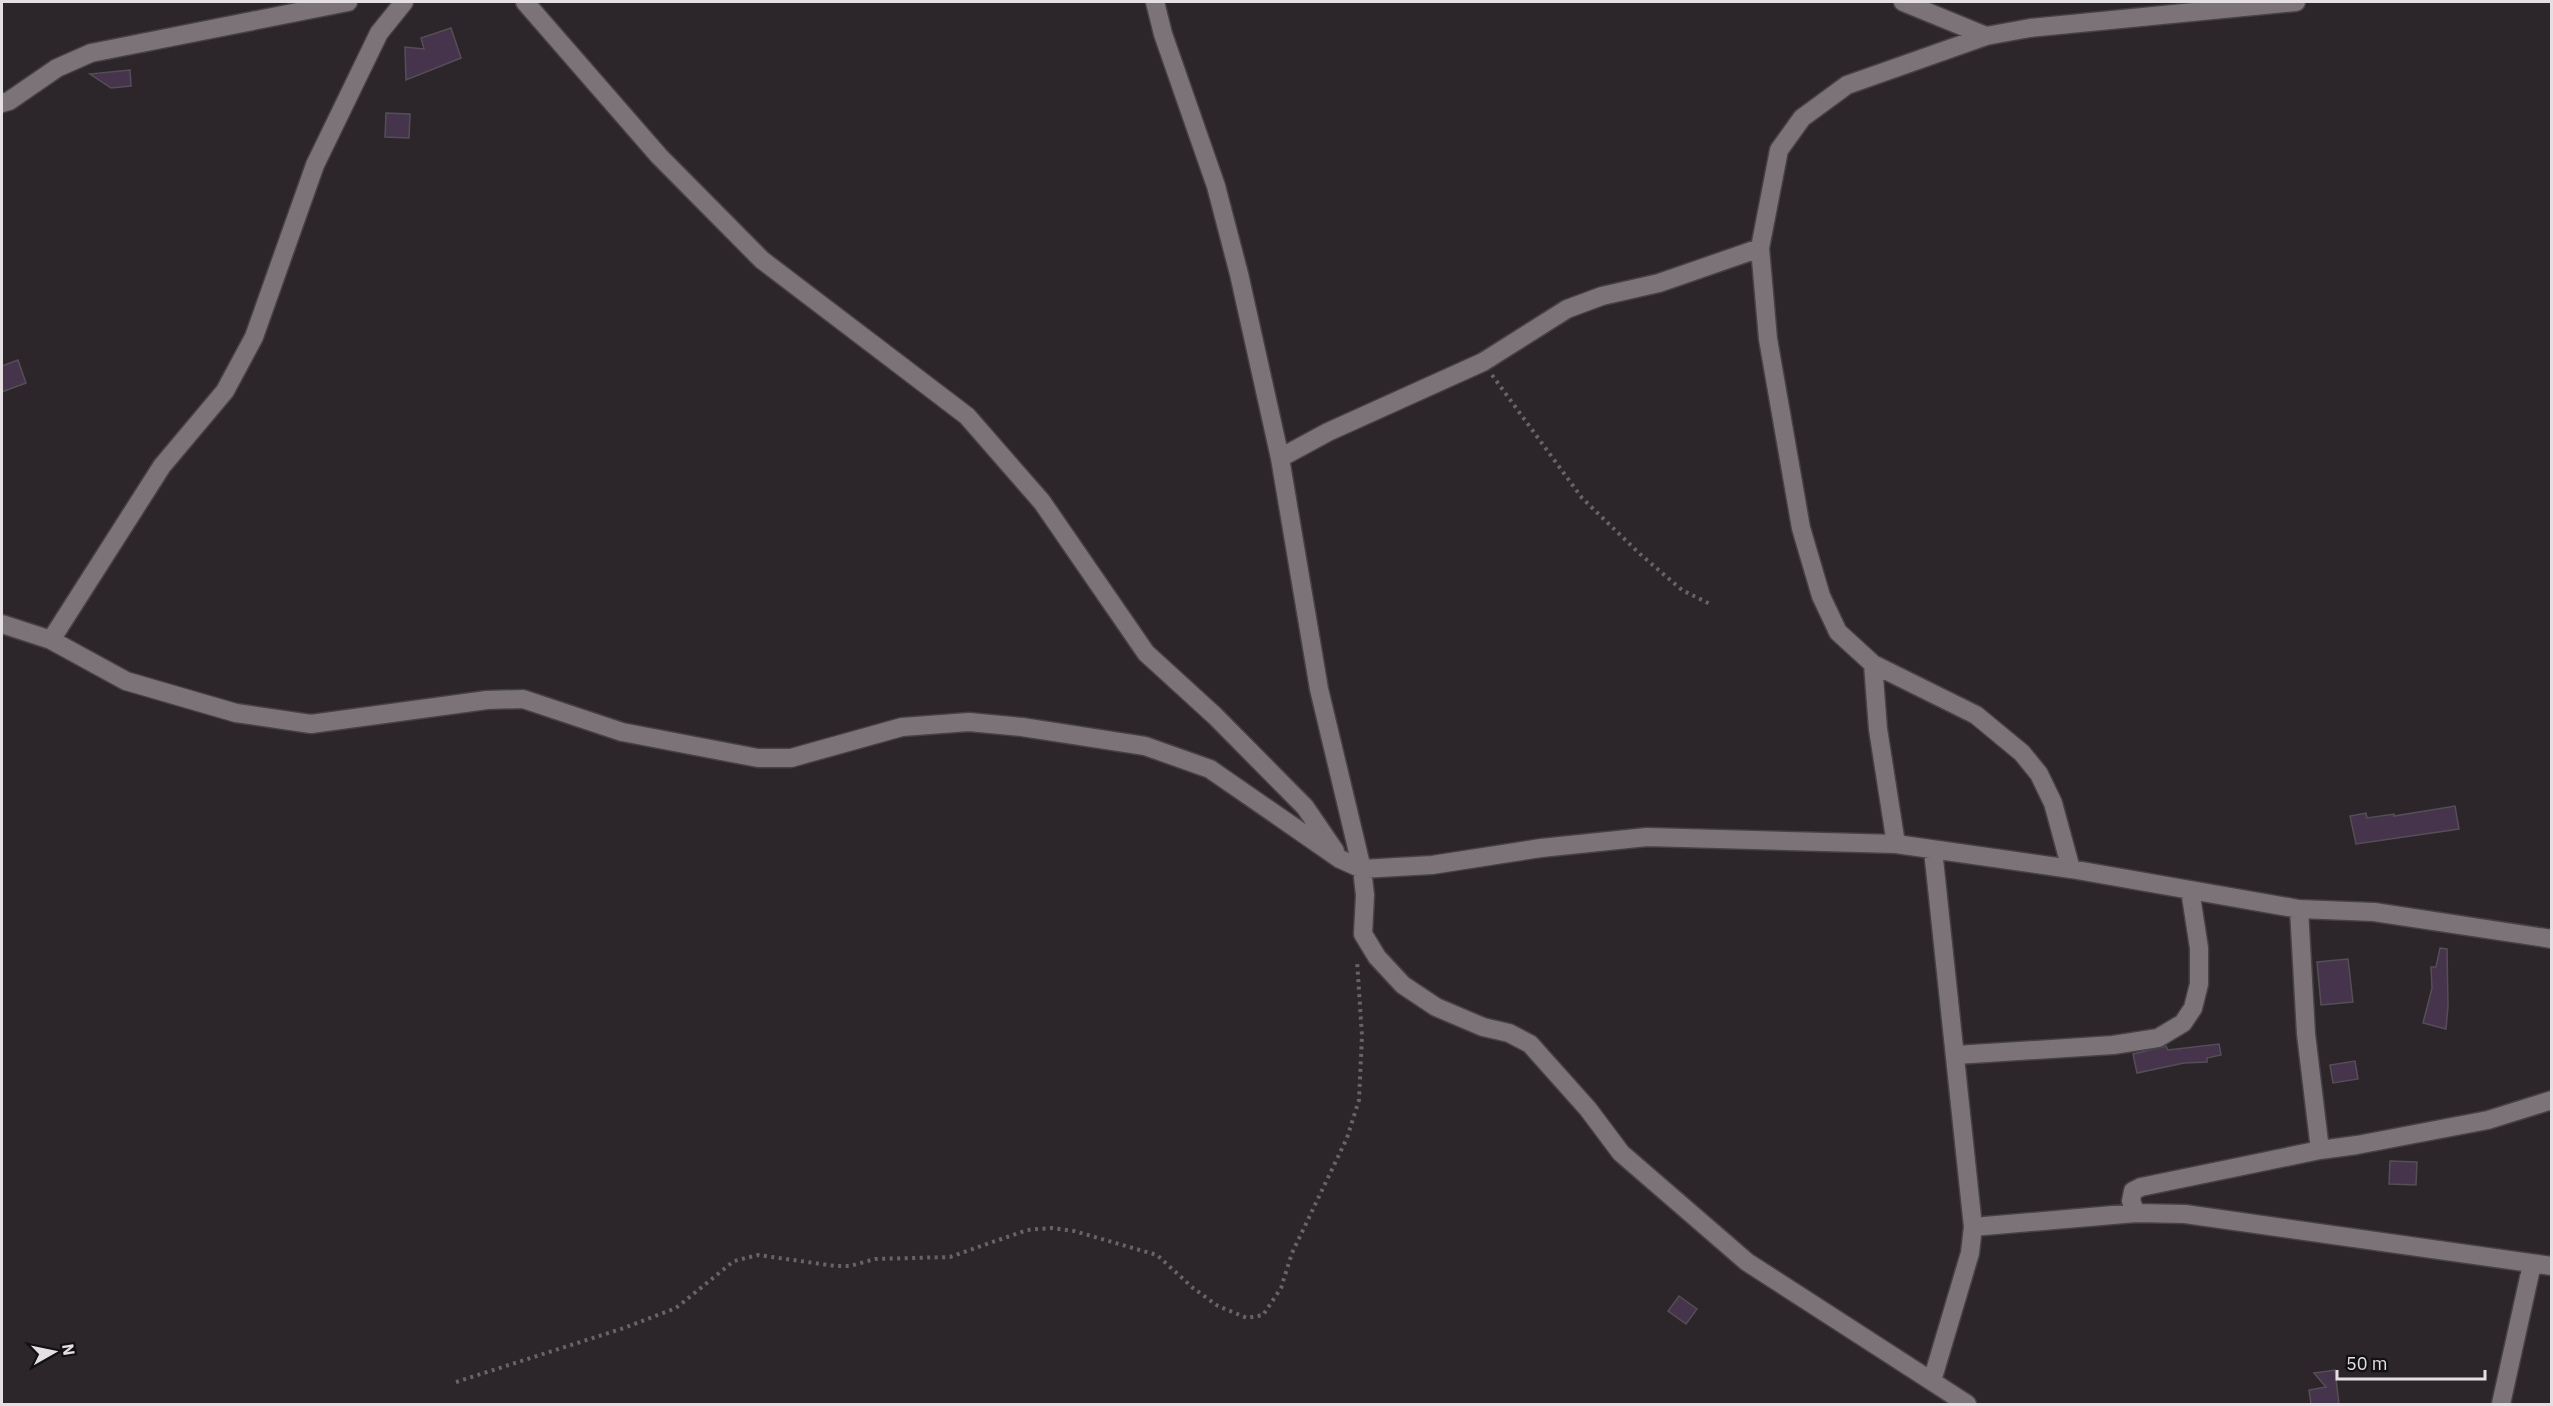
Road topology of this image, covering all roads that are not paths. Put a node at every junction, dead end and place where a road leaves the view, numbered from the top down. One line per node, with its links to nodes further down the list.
1 (348, 2): 8 (street)
2 (404, 2): 12 (street)
3 (525, 2): 16 (street)
4 (1155, 2): 10 (street)
5 (1903, 2): 7 (street)
6 (2296, 2): 7 (street)
7 (1986, 36): 9 (street)
8 (2, 103)
9 (1761, 249): 10 (street); 13 (street)
10 (1280, 458): 17 (street)
11 (2, 624): 12 (street)
12 (51, 640): 16 (street)
13 (1873, 664): 14 (street); 18 (street)
14 (1896, 844): 15 (street); 17 (street)
15 (1933, 850): 18 (street); 22 (street)
16 (1340, 859): 17 (street)
17 (1362, 869): 29 (street)
18 (2071, 869): 19 (street)
19 (2190, 890): 20 (street); 22 (street)
20 (2299, 909): 21 (street); 24 (street)
21 (2552, 939)
22 (1956, 1055): 26 (street)
23 (2552, 1100): 24 (street)
24 (2320, 1150): 25 (street)
25 (2136, 1213): 26 (street); 27 (street)
26 (1973, 1227): 29 (street)
27 (2532, 1264): 28 (street); 31 (street)
28 (2552, 1266)
29 (1932, 1381): 30 (street)
30 (1967, 1404)
31 (2501, 1404)

